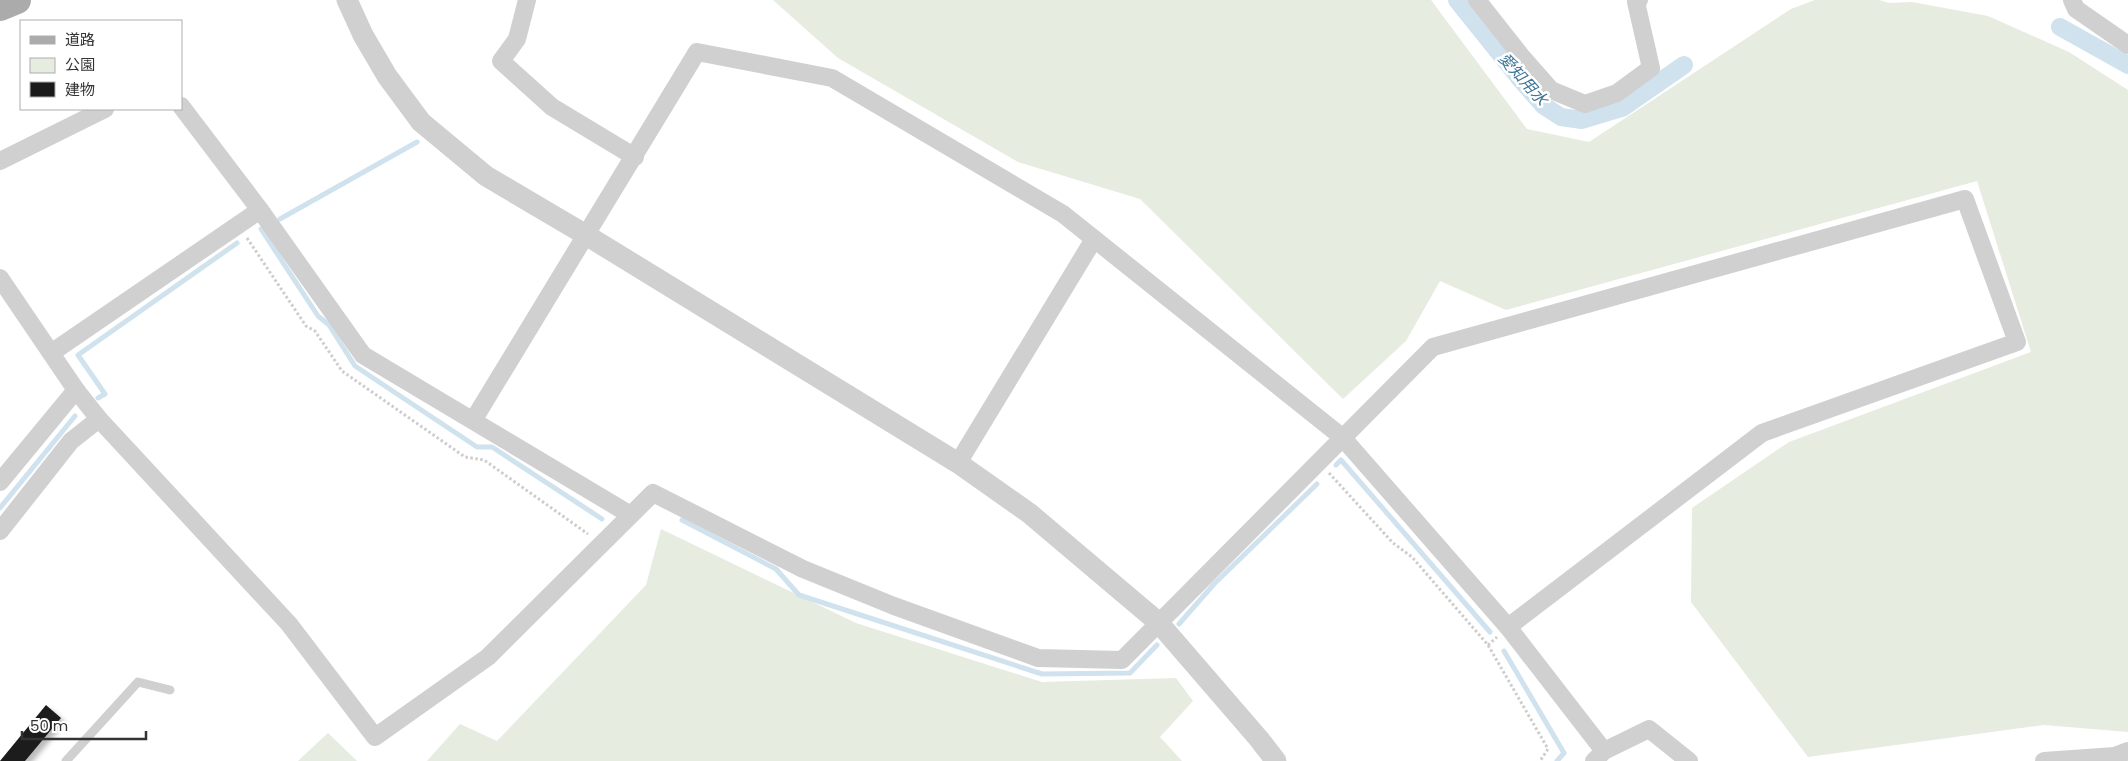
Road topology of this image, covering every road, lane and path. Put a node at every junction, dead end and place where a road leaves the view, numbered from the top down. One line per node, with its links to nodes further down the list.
1 (17, 0): 7 (main road)
2 (347, 0): 14 (street)
3 (527, 0): 11 (street)
4 (1478, 0): 5 (street)
5 (1638, 0)
6 (2072, 0): 8 (street)
7 (0, 7)
8 (2128, 45)
9 (182, 107): 13 (street)
10 (103, 110): 12 (street)
11 (635, 157): 14 (street); 15 (street)
12 (0, 161)
13 (260, 210): 17 (street); 19 (street)
14 (586, 235): 19 (street); 23 (street)
15 (1094, 239): 21 (street); 23 (street)
16 (0, 278): 17 (street)
17 (51, 353): 18 (street)
18 (76, 390): 20 (street); 24 (street)
19 (474, 419): 25 (street)
20 (100, 420): 25 (street); 26 (street)
21 (1342, 437): 22 (street); 28 (street); 28 (street)
22 (1318, 461): 27 (street); 34 (path)
23 (958, 463): 27 (street)
24 (0, 482)
25 (629, 514): 27 (street)
26 (0, 531)
27 (1158, 622): 33 (street)
28 (1508, 627): 31 (street)
29 (170, 690): 32 (lane)
30 (2128, 751): 36 (street)
31 (1599, 756): 35 (street)
32 (66, 761)
33 (1276, 761)
34 (1540, 761)
35 (1689, 761)
36 (2044, 761)

